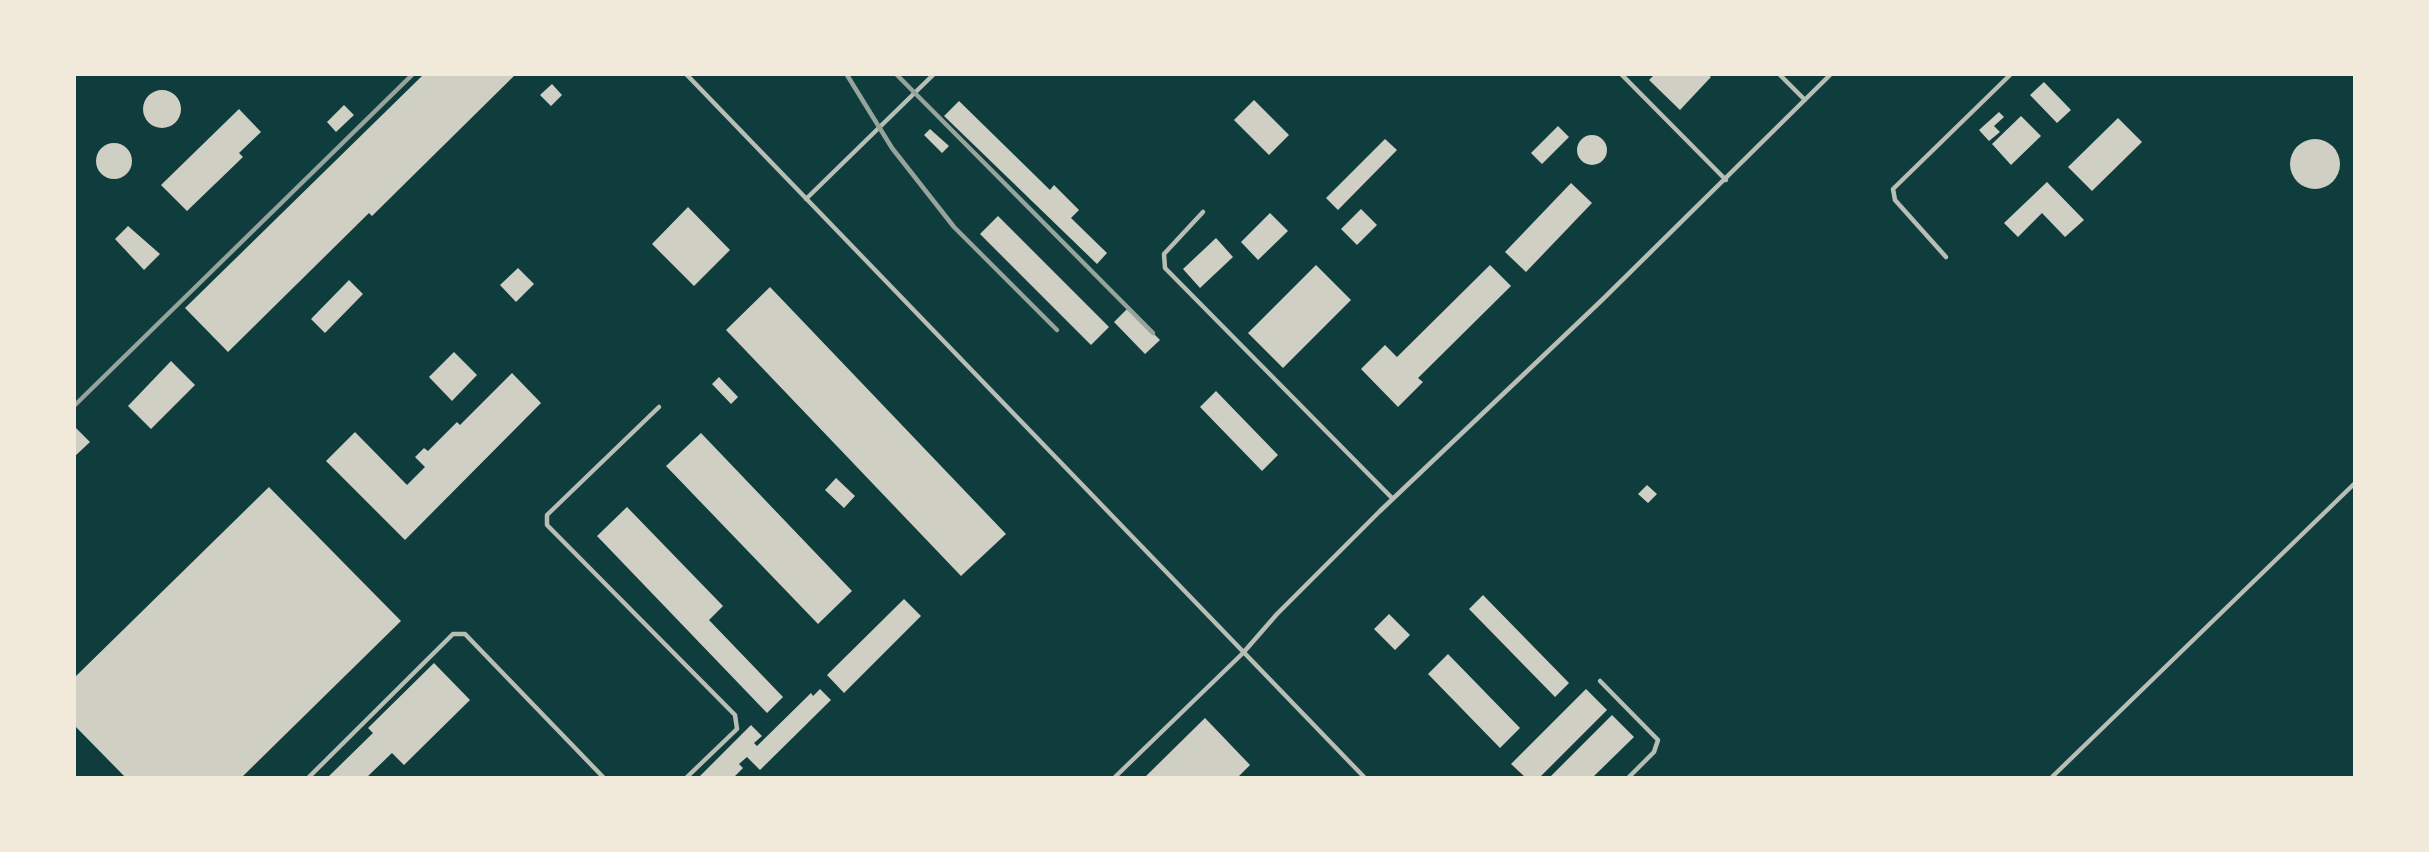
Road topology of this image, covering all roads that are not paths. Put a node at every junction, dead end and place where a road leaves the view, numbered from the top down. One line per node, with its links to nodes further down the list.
1 (687, 75): 9 (lane)
2 (933, 75): 9 (lane)
3 (1622, 75): 8 (lane)
4 (1780, 75): 7 (lane)
5 (1830, 75): 7 (lane)
6 (2010, 75): 11 (lane)
7 (1805, 100): 8 (lane)
8 (1726, 180): 14 (lane)
9 (806, 199): 15 (lane)
10 (1203, 212): 14 (lane)
11 (1946, 257)
12 (659, 407): 19 (lane)
13 (2354, 484): 23 (lane)
14 (1393, 499): 15 (lane)
15 (1243, 653): 20 (lane); 21 (lane)
16 (1600, 681): 22 (lane)
17 (309, 777): 18 (lane)
18 (603, 777)
19 (687, 777)
20 (1115, 777)
21 (1364, 777)
22 (1629, 777)
23 (2052, 777)

